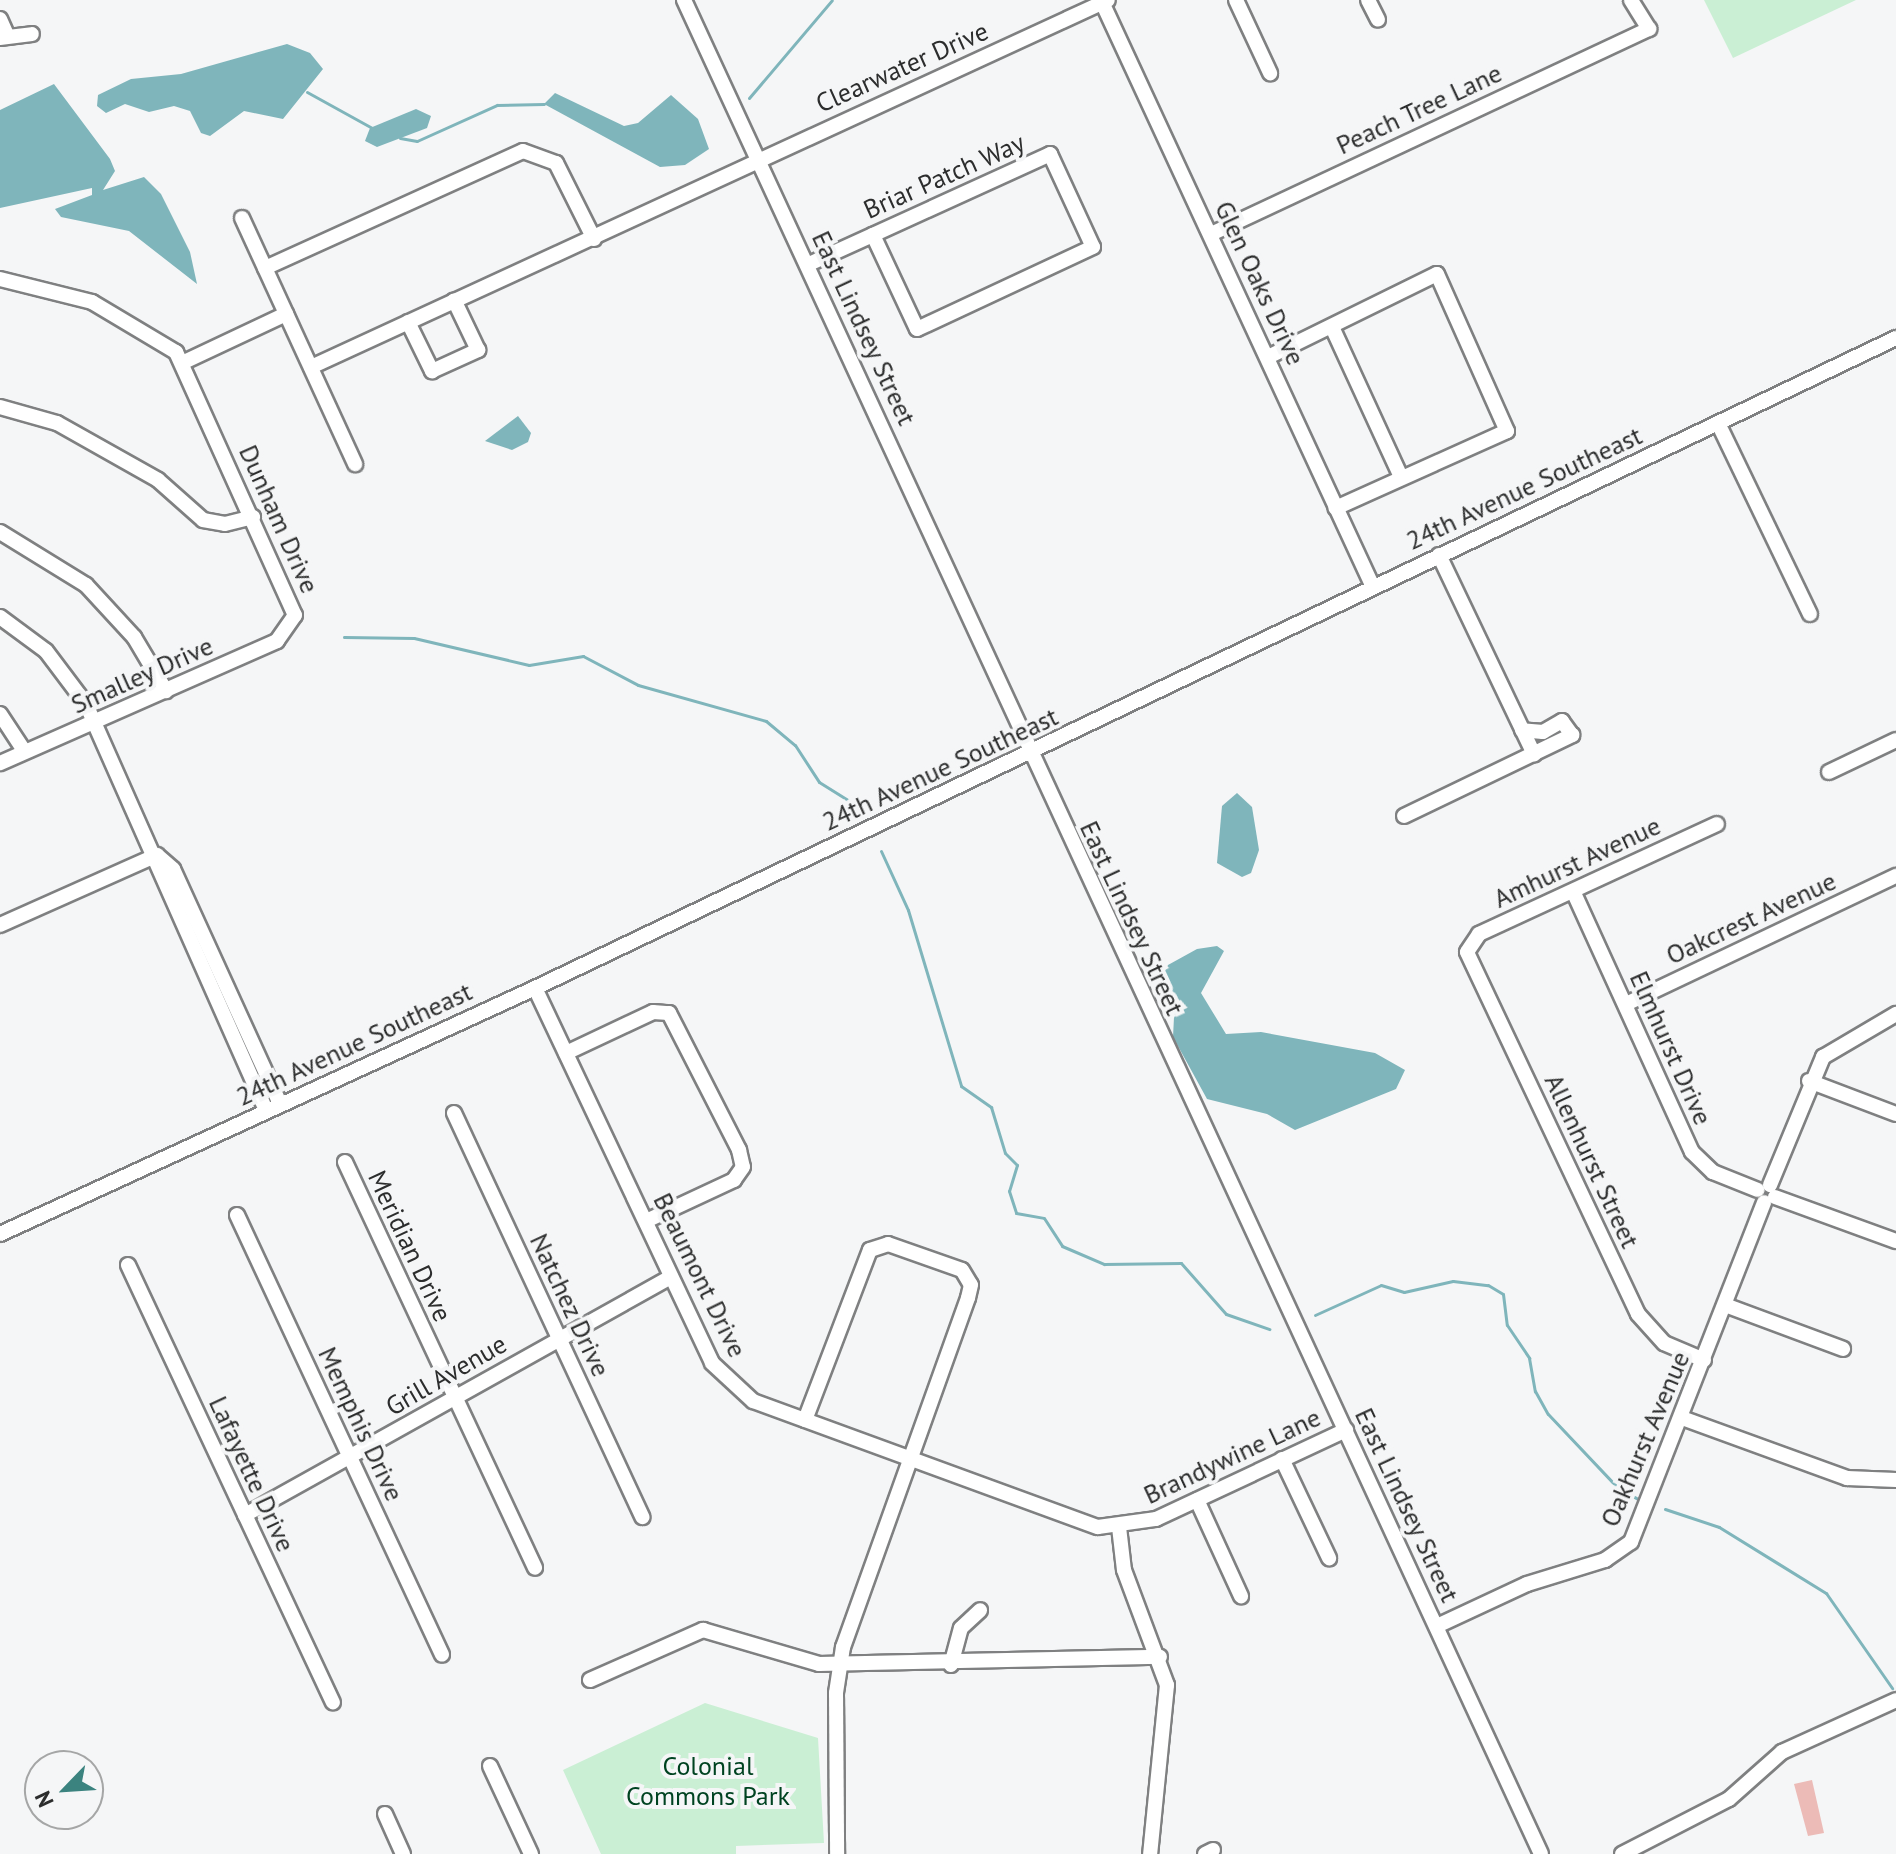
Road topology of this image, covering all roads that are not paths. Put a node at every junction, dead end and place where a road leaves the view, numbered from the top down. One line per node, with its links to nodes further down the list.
1 (684, 0): 11 (street, East Lindsey Street)
2 (1236, 0): 10 (street)
3 (1368, 0): 7 (street)
4 (1631, 0): 13 (street, Peach Tree Lane)
5 (1104, 1): 11 (street, Clearwater Drive); 13 (street, Glen Oaks Drive)
6 (0, 19): 9 (street)
7 (1378, 20)
8 (32, 34): 9 (street)
9 (4, 37)
10 (1270, 73)
11 (760, 159): 15 (street, Clearwater Drive); 16 (street, East Lindsey Street)
12 (242, 218): 17 (street)
13 (1211, 234): 24 (street, Glen Oaks Drive)
14 (873, 235): 14 (street, Briar Patch Way); 16 (street, Briar Patch Way)
15 (594, 239): 17 (street); 19 (street, Clearwater Drive)
16 (809, 264): 45 (street, East Lindsey Street)
17 (265, 268): 20 (street)
18 (0, 279): 25 (street)
19 (454, 300): 21 (street, Clearwater Drive); 21 (street)
20 (286, 314): 25 (street); 26 (street)
21 (408, 322): 26 (street, Clearwater Drive)
22 (1332, 327): 24 (street); 30 (street); 30 (street)
23 (1896, 338): 28 (street, 24th Avenue Southeast)
24 (1268, 357): 31 (street, Glen Oaks Drive)
25 (184, 362): 32 (street, Dunham Drive)
26 (311, 367): 29 (street)
27 (0, 407): 32 (street)
28 (1718, 423): 34 (street, 24th Avenue Southeast); 36 (street)
29 (355, 464)
30 (1401, 477): 31 (street)
31 (1336, 508): 35 (street, Glen Oaks Drive)
32 (253, 517): 38 (street, Dunham Drive)
33 (0, 532): 39 (street)
34 (1439, 555): 35 (street, 24th Avenue Southeast); 42 (street)
35 (1373, 587): 45 (street, 24th Avenue Southeast)
36 (1810, 614)
37 (0, 617): 41 (street)
38 (294, 619): 39 (street, Smalley Drive)
39 (166, 691): 41 (street, Smalley Drive)
40 (0, 714): 44 (street)
41 (95, 722): 44 (street, Smalley Drive); 51 (street)
42 (1522, 730): 46 (street); 46 (street)
43 (1896, 740): 48 (street)
44 (25, 752): 47 (street, Smalley Drive)
45 (1030, 754): 56 (street, 24th Avenue Southeast); 79 (street, East Lindsey Street)
46 (1534, 754): 49 (street)
47 (0, 763)
48 (1829, 772)
49 (1404, 816)
50 (1717, 824): 53 (street, Amhurst Avenue)
51 (157, 855): 54 (street); 61 (street)
52 (1896, 876): 57 (street, Oakcrest Avenue)
53 (1573, 891): 55 (street, Amhurst Avenue); 57 (street, Elmhurst Drive)
54 (0, 925)
55 (1467, 952): 75 (street, Allenhurst Street)
56 (535, 988): 59 (street, Beaumont Drive); 61 (street, 24th Avenue Southeast)
57 (1626, 1004): 65 (street, Elmhurst Drive)
58 (1896, 1014): 60 (street, Oakhurst Avenue)
59 (566, 1053): 67 (street, Beaumont Drive); 67 (street)
60 (1809, 1081): 63 (street); 65 (street, Oakhurst Avenue)
61 (273, 1108): 68 (street, 24th Avenue Southeast)
62 (454, 1113): 73 (street, Natchez Drive)
63 (1896, 1114)
64 (345, 1162): 76 (street, Meridian Drive)
65 (1767, 1194): 69 (street, Elmhurst Drive); 72 (street, Oakhurst Avenue)
66 (237, 1215): 80 (street, Memphis Drive)
67 (646, 1221): 71 (street, Beaumont Drive)
68 (0, 1234)
69 (1896, 1241)
70 (128, 1265): 85 (street, Lafayette Drive)
71 (671, 1277): 73 (street, Grill Avenue); 78 (street, Beaumont Drive)
72 (1725, 1305): 74 (street); 75 (street, Oakhurst Avenue)
73 (559, 1339): 76 (street, Grill Avenue); 86 (street, Natchez Drive)
74 (1843, 1349)
75 (1704, 1360): 77 (street, Oakhurst Avenue)
76 (454, 1397): 80 (street, Grill Avenue); 89 (street, Meridian Drive)
77 (1682, 1418): 83 (street); 92 (street, Oakhurst Avenue)
78 (805, 1420): 82 (street, Beaumont Drive); 82 (street)
79 (1346, 1430): 81 (street, Brandywine Lane); 92 (street, East Lindsey Street)
80 (350, 1457): 85 (street, Grill Avenue); 93 (street, Memphis Drive)
81 (1282, 1459): 84 (street, Brandywine Lane); 88 (street)
82 (910, 1460): 87 (street, Brandywine Lane); 95 (street)
83 (1896, 1480)
84 (1197, 1500): 87 (street, Brandywine Lane); 90 (street)
85 (245, 1515): 99 (street, Lafayette Drive)
86 (642, 1517)
87 (1119, 1527): 94 (street)
88 (1329, 1558)
89 (535, 1568)
90 (1241, 1596)
91 (980, 1610): 96 (street)
92 (1437, 1626): 106 (street, East Lindsey Street)
93 (442, 1654)
94 (1160, 1657): 96 (street); 105 (street)
95 (840, 1665): 96 (street); 97 (street); 104 (street)
96 (951, 1665)
97 (590, 1680)
98 (1896, 1700): 107 (street)
99 (333, 1702)
100 (490, 1766): 103 (street)
101 (385, 1814): 102 (street)
102 (403, 1854)
103 (531, 1854)
104 (837, 1854)
105 (1150, 1854)
106 (1541, 1854)
107 (1622, 1854)

